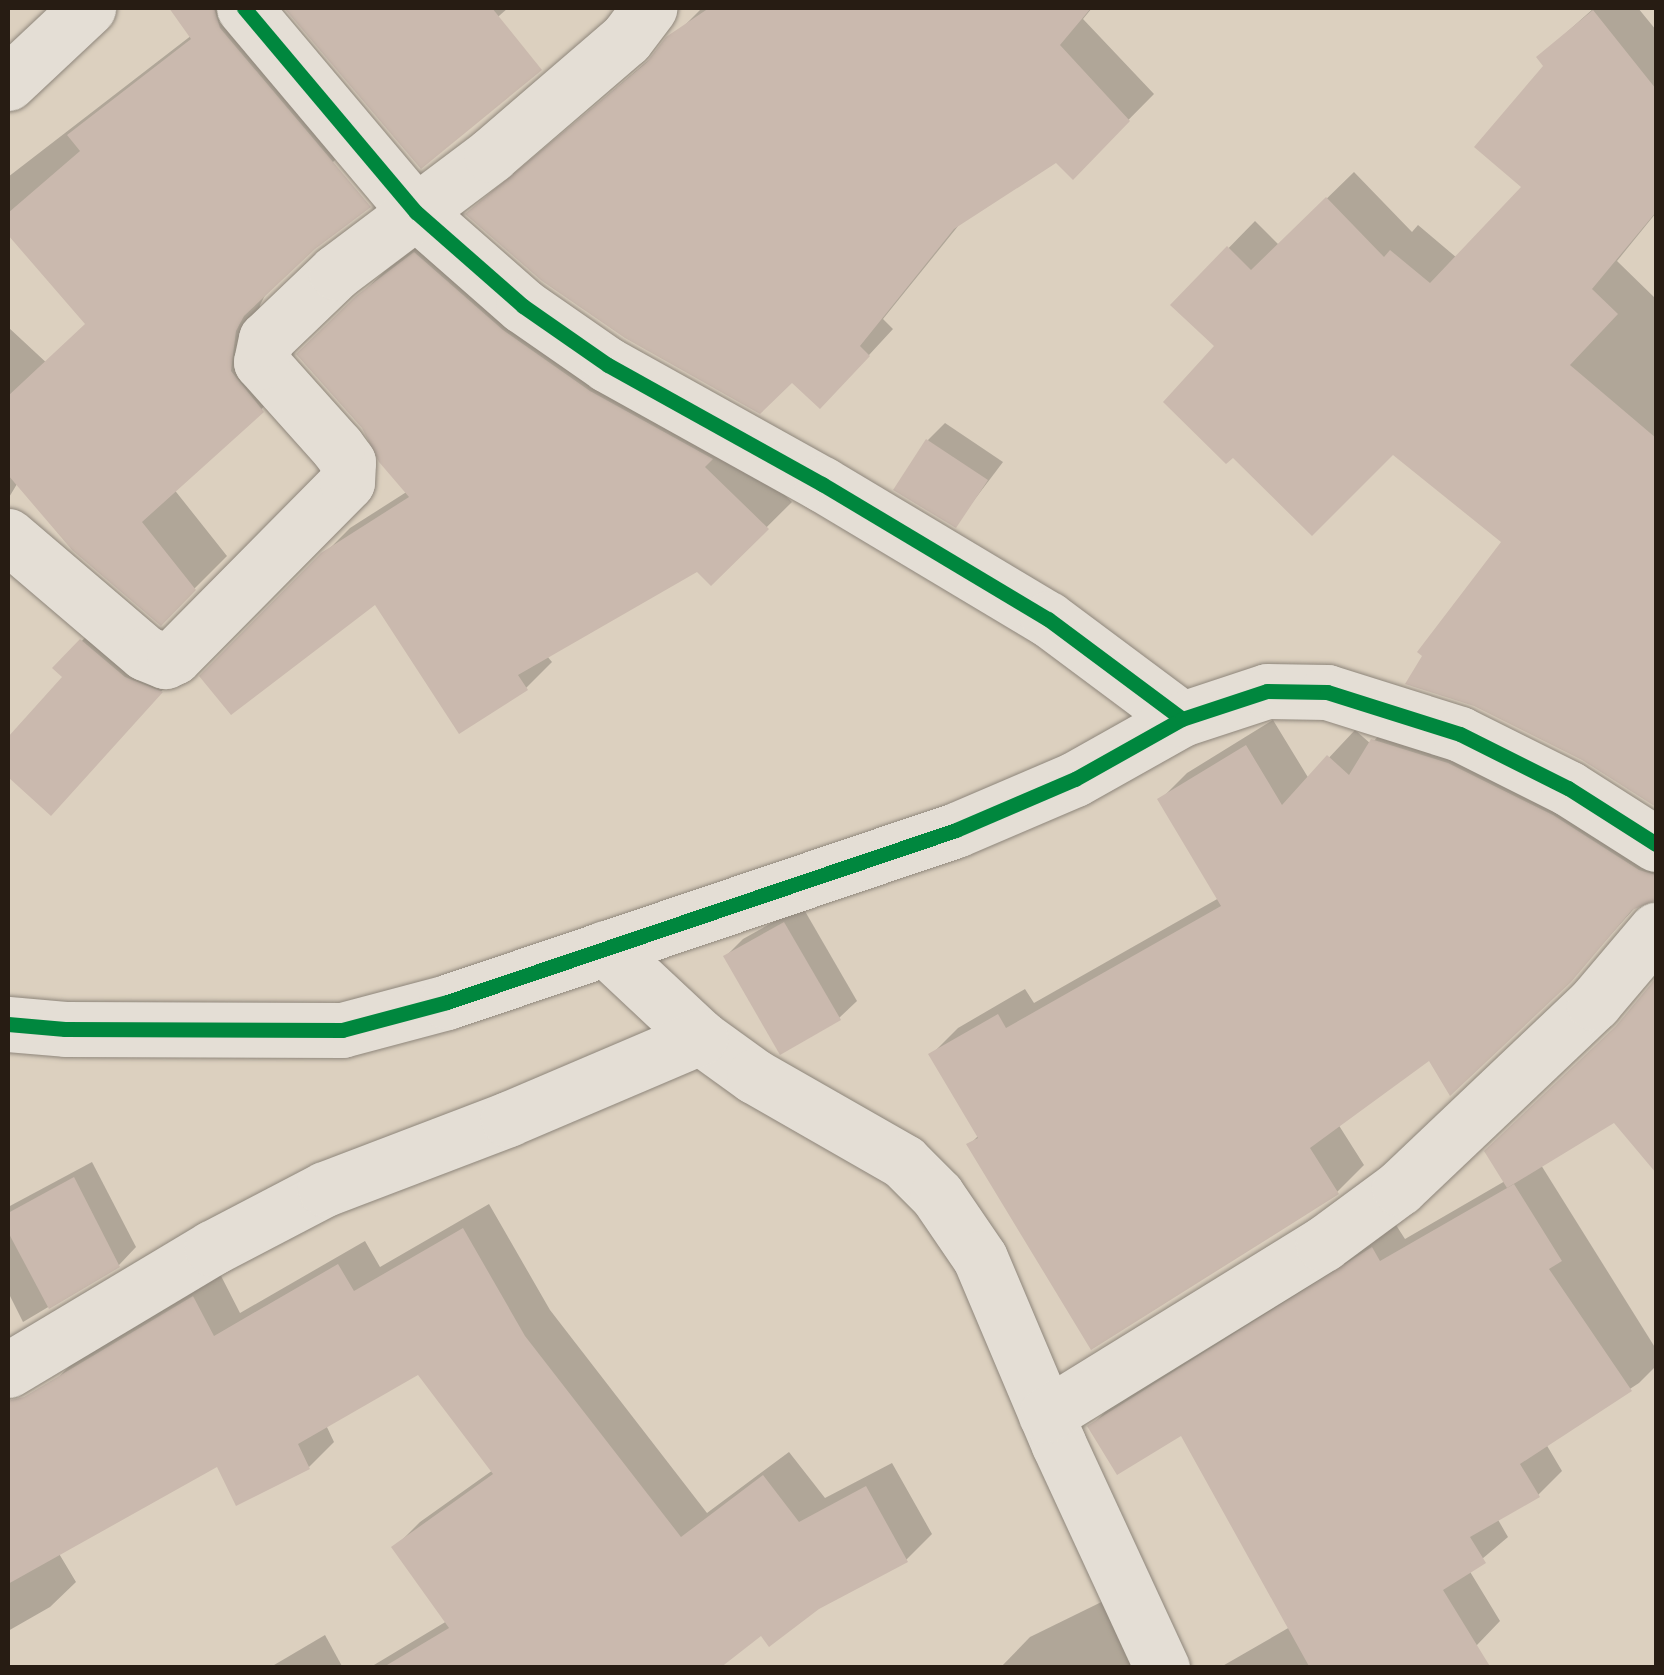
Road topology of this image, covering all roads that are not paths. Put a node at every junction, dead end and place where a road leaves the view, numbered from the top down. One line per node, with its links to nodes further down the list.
1 (88, 8): 4 (street)
2 (244, 8): 5 (street)
3 (650, 8): 5 (street)
4 (8, 83)
5 (416, 212): 6 (street); 7 (street)
6 (8, 536)
7 (1182, 719): 8 (street); 10 (street)
8 (1656, 844)
9 (1656, 930): 14 (street)
10 (605, 948): 11 (street); 12 (street)
11 (8, 1024)
12 (700, 1037): 13 (street); 14 (street)
13 (8, 1370)
14 (1046, 1414): 15 (street)
15 (1162, 1668)

